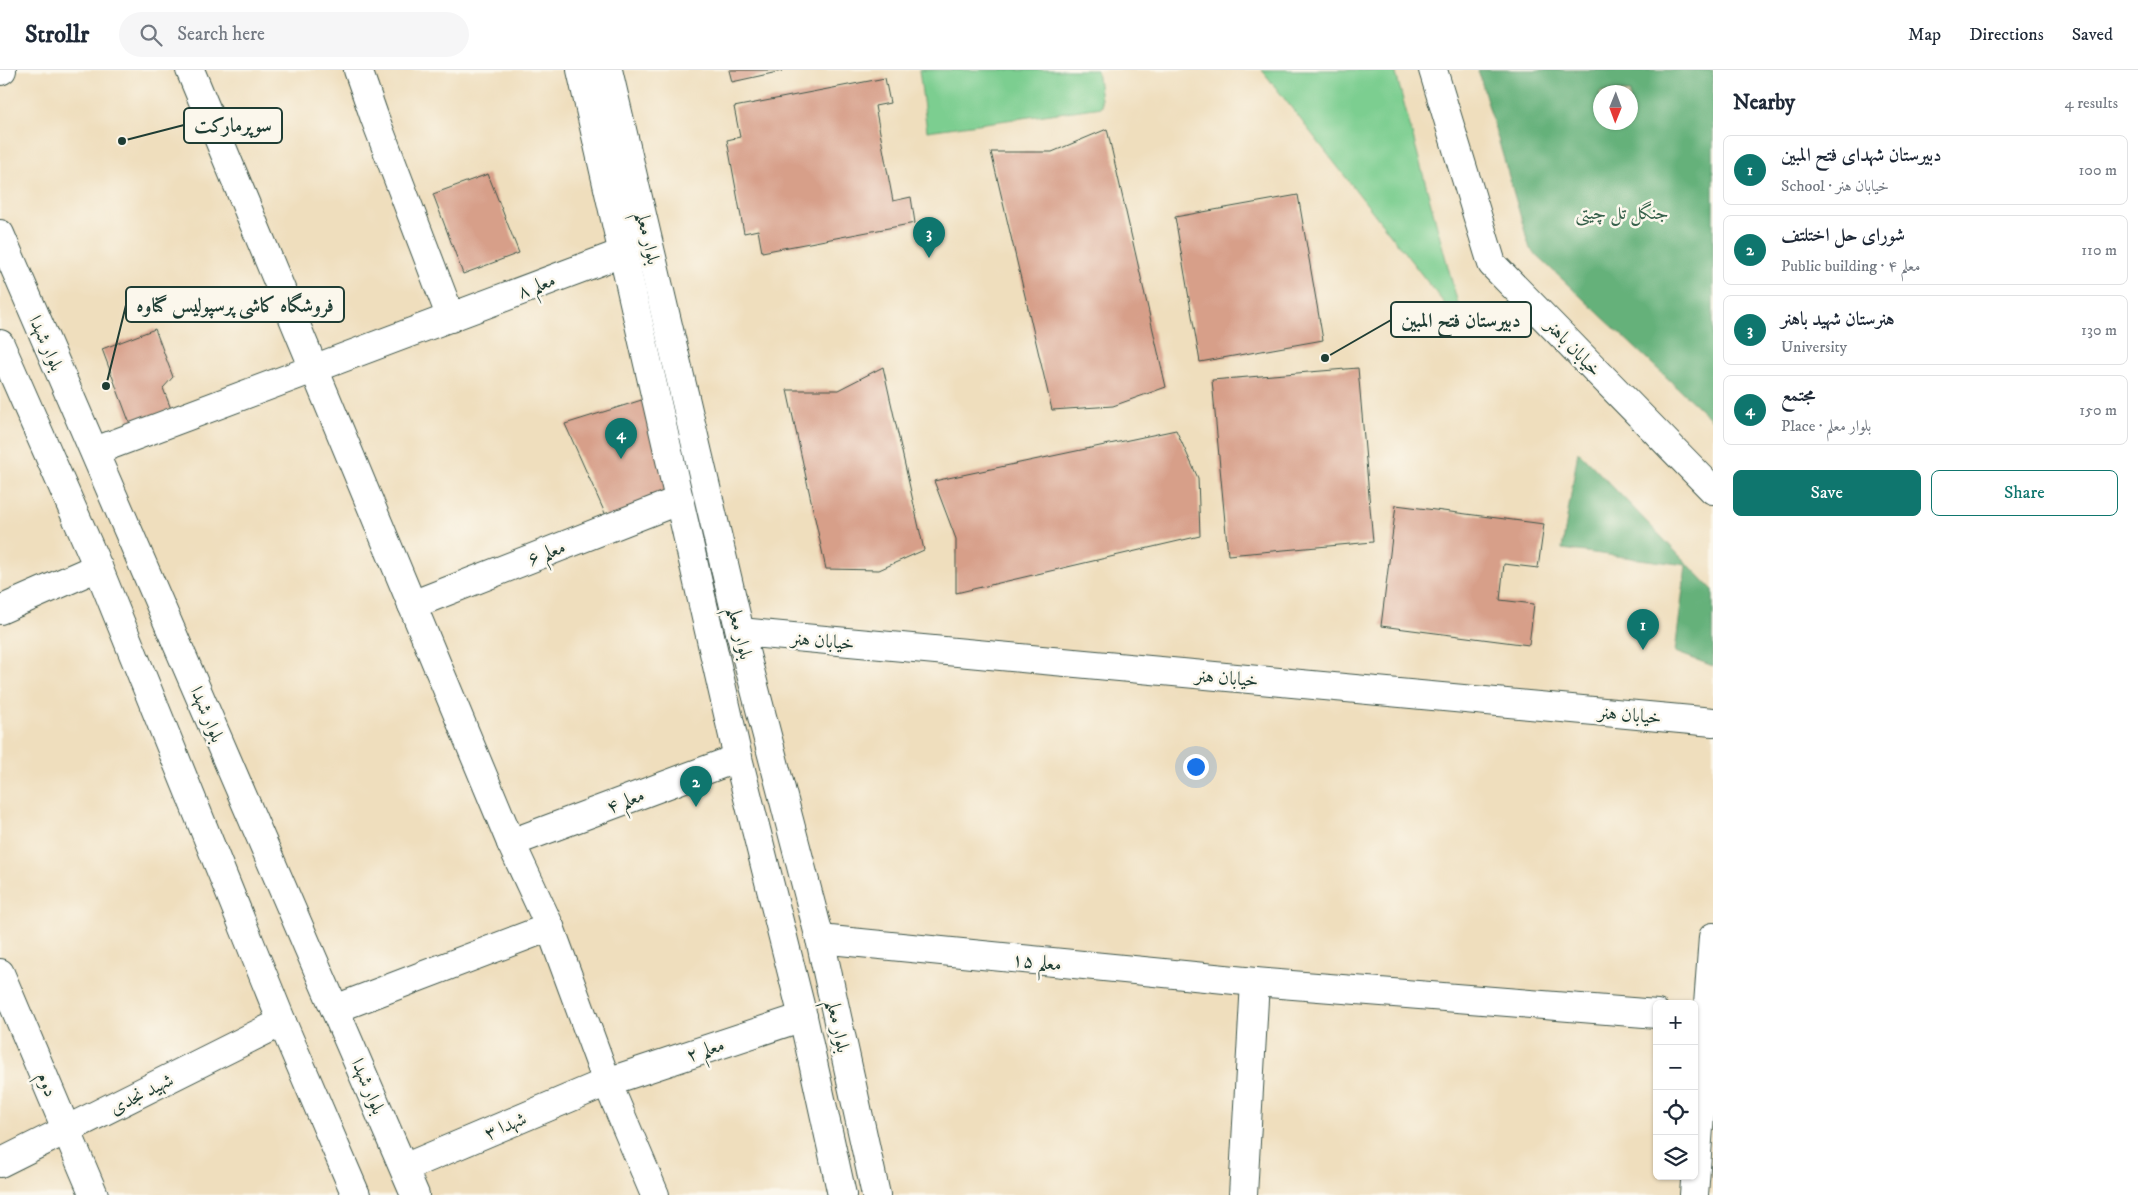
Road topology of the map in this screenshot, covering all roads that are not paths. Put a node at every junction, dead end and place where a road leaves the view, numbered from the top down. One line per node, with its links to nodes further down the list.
1 (190, 70): 10 (street)
2 (358, 70): 8 (street)
3 (581, 70): 7 (street, بلوار معلم)
4 (608, 70): 17 (street, بلوار معلم)
5 (1433, 70): 12 (street, خیابان باهنر)
6 (0, 234): 11 (street, بلوار شهدا)
7 (622, 253): 8 (street, معلم ۸); 13 (street, بلوار معلم)
8 (451, 318): 10 (street, معلم ۸)
9 (0, 344): 14 (street)
10 (314, 369): 11 (street, معلم ۸); 15 (street)
11 (95, 451): 26 (street, بلوار شهدا)
12 (1713, 490)
13 (680, 500): 15 (street, معلم ۶); 19 (street, بلوار معلم)
14 (98, 567): 16 (street); 30 (street)
15 (412, 605): 20 (street)
16 (0, 610)
17 (740, 632): 18 (street, خیابان هنر); 23 (street, بلوار معلم)
18 (1713, 722)
19 (738, 758): 20 (street, معلم ۴); 28 (street, بلوار معلم)
20 (511, 843): 21 (street)
21 (550, 927): 26 (street); 31 (street)
22 (1713, 936): 29 (street)
23 (820, 939): 25 (street, معلم ۱۵); 40 (street, بلوار معلم)
24 (0, 974): 32 (street, دوم)
25 (1255, 982): 27 (street, معلم ۱۵); 41 (street)
26 (335, 1009): 34 (street, بلوار شهدا)
27 (1653, 1014)
28 (803, 1017): 31 (street, معلم ۲); 39 (street, بلوار معلم)
29 (1705, 1018): 42 (street)
30 (282, 1022): 32 (street, شهید نجدی); 36 (street)
31 (607, 1082): 34 (street, شهدا ۳); 38 (street)
32 (67, 1130): 33 (street, شهید نجدی); 35 (street, دوم)
33 (0, 1163)
34 (404, 1168): 37 (street, بلوار شهدا)
35 (94, 1195)
36 (356, 1195)
37 (415, 1195)
38 (655, 1195)
39 (842, 1195)
40 (876, 1195)
41 (1243, 1195)
42 (1694, 1195)

